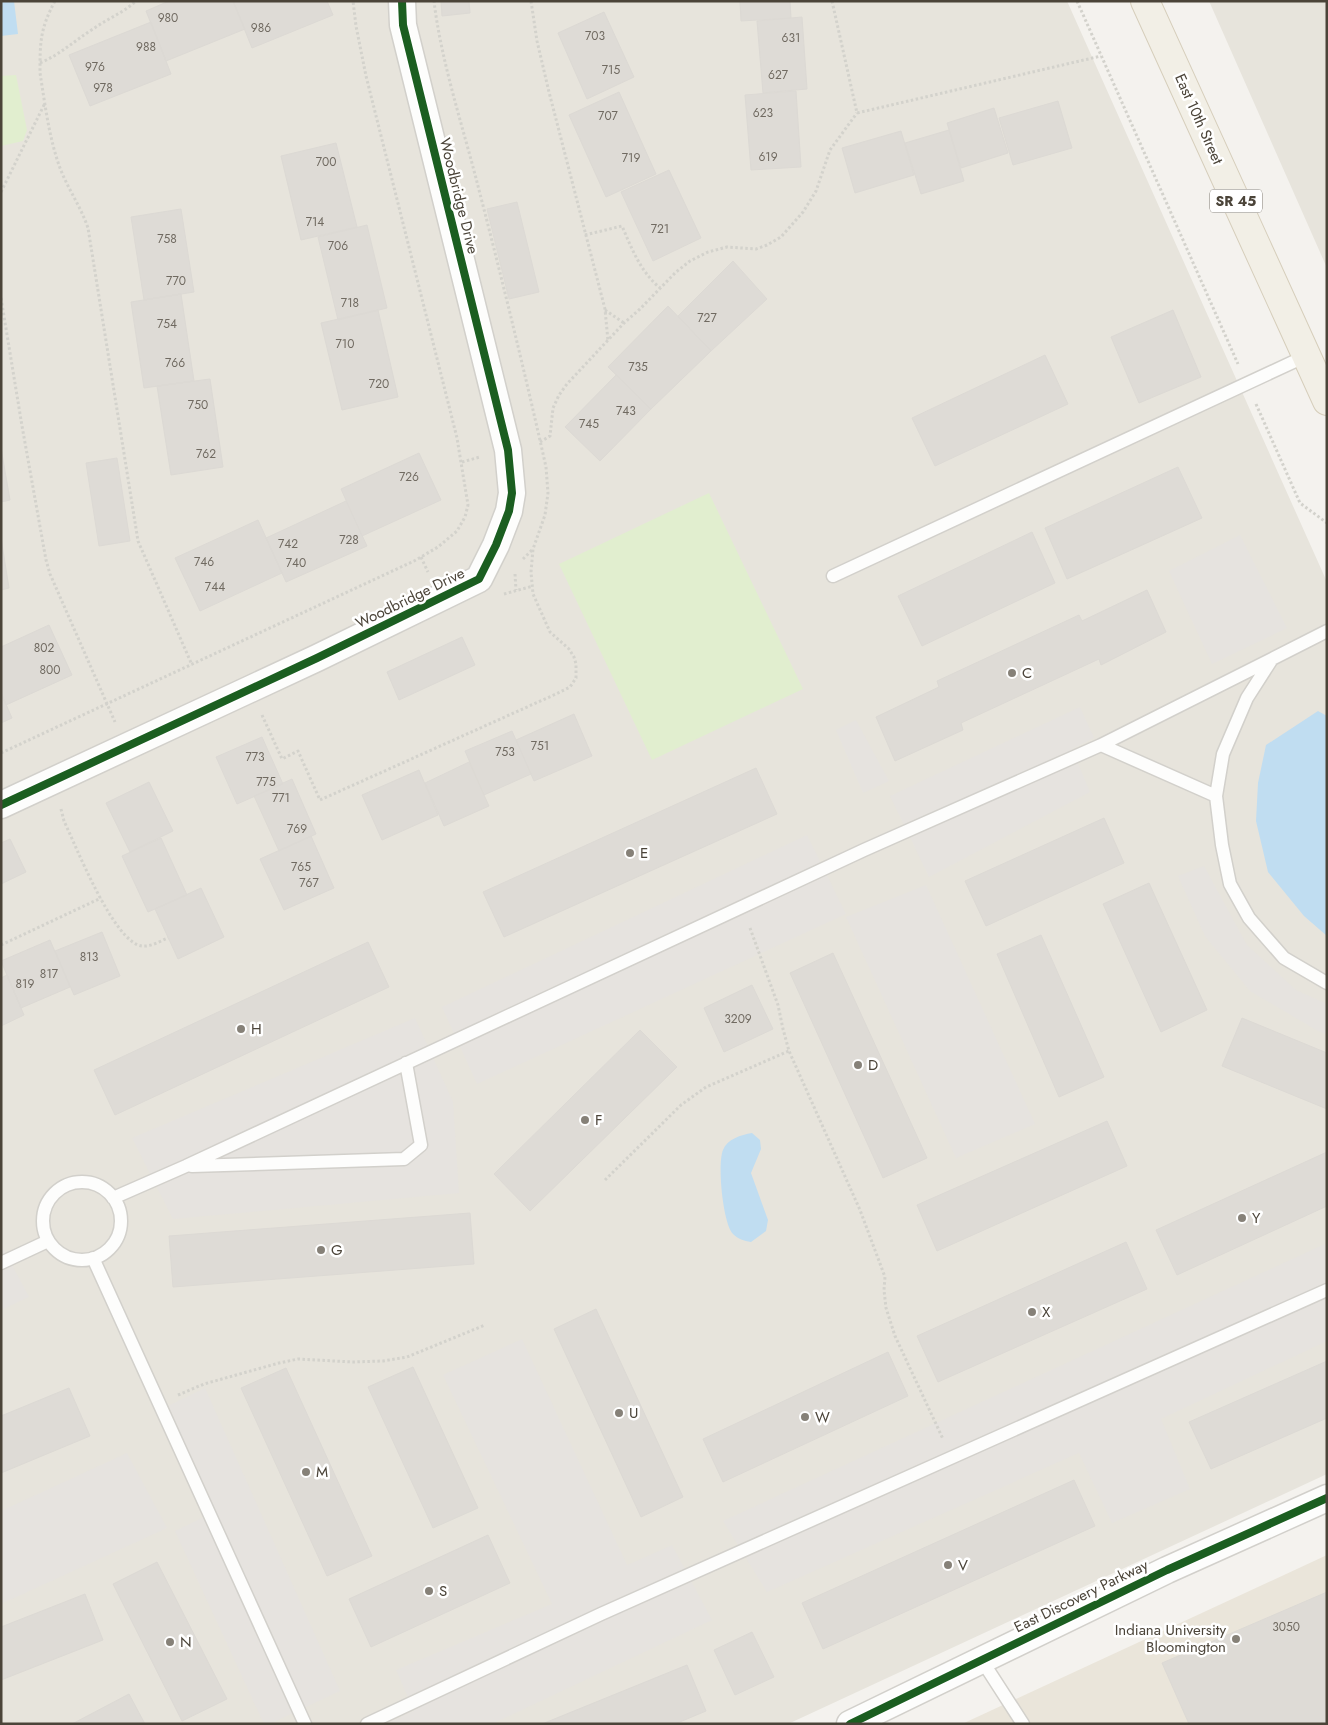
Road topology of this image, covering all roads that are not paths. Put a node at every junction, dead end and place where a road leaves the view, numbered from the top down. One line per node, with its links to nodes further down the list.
1 (402, 1): 10 (street, Woodbridge Drive)
2 (1145, 1): 3 (main road, East 10th Street / SR 45)
3 (1306, 356): 4 (main road, East 10th Street / SR 45); 5 (lane)
4 (1327, 401)
5 (833, 576)
6 (1327, 631): 7 (lane)
7 (1272, 659): 8 (lane); 9 (lane)
8 (1100, 745): 9 (lane); 12 (lane)
9 (1216, 796): 11 (lane)
10 (1, 804)
11 (1327, 983)
12 (406, 1062): 13 (lane); 13 (lane)
13 (186, 1166): 14 (lane)
14 (113, 1198): 15 (lane); 16 (lane)
15 (48, 1241): 16 (lane); 17 (lane)
16 (94, 1258): 21 (lane)
17 (1, 1263)
18 (1327, 1290): 22 (lane)
19 (1327, 1498): 20 (street, East Discovery Parkway)
20 (981, 1659): 23 (street, East Discovery Parkway); 24 (lane)
21 (304, 1724)
22 (367, 1724)
23 (850, 1724)
24 (1023, 1724)

